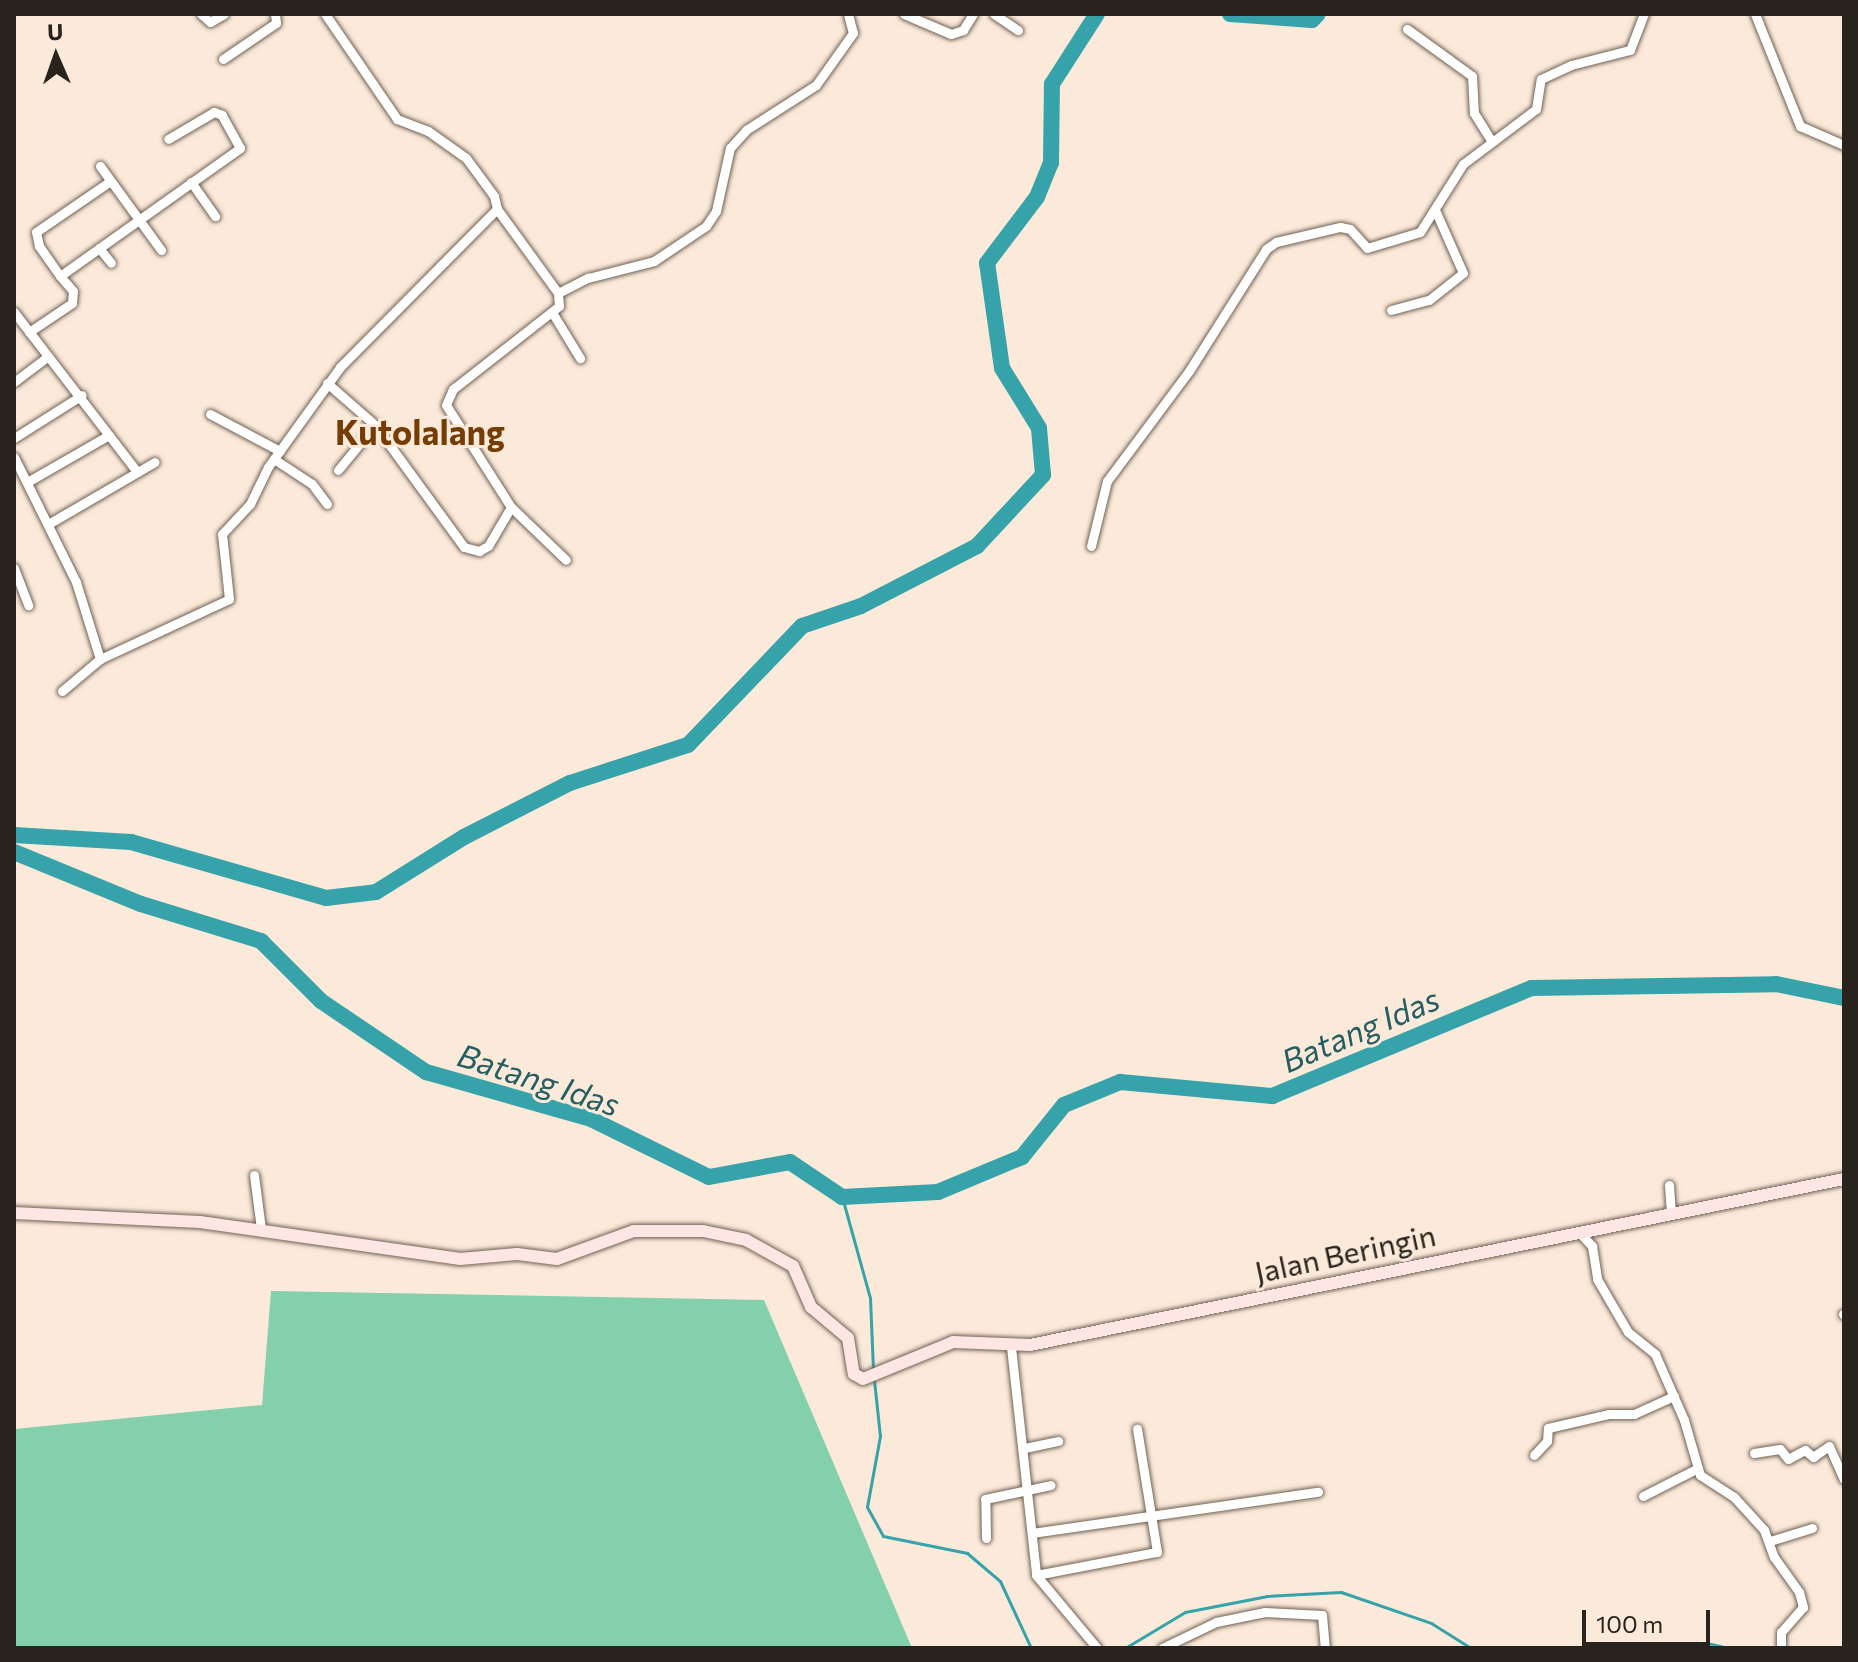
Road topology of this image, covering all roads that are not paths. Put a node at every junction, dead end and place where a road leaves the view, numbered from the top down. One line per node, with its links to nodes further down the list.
1 (201, 14): 2 (street)
2 (224, 14)
3 (275, 14): 13 (street)
4 (325, 14): 20 (street)
5 (848, 14): 28 (street)
6 (904, 14): 7 (street)
7 (973, 14)
8 (994, 14): 12 (street)
9 (1644, 14): 15 (street)
10 (1755, 14): 16 (street)
11 (1407, 29): 15 (street)
12 (1018, 30)
13 (223, 59)
14 (168, 139): 19 (street)
15 (1492, 142): 21 (street)
16 (1844, 145)
17 (100, 166): 18 (street)
18 (109, 182): 23 (street); 27 (street)
19 (191, 182): 22 (street); 23 (street)
20 (497, 209): 28 (street); 36 (street)
21 (1436, 212): 29 (street); 52 (street)
22 (215, 216)
23 (137, 219): 24 (street); 25 (street)
24 (99, 248): 26 (street); 27 (street)
25 (161, 250)
26 (111, 263)
27 (60, 276): 32 (street)
28 (558, 293): 31 (street)
29 (1391, 310)
30 (14, 312): 32 (street)
31 (553, 314): 34 (street); 50 (street)
32 (29, 332): 33 (street)
33 (47, 357): 35 (street); 37 (street)
34 (580, 358)
35 (14, 382)
36 (327, 383): 39 (street); 42 (street)
37 (82, 395): 40 (street); 41 (street)
38 (210, 414): 42 (street)
39 (375, 425): 46 (street); 50 (street)
40 (109, 435): 47 (street); 48 (street)
41 (14, 438)
42 (277, 455): 49 (street); 57 (street)
43 (14, 457): 45 (street)
44 (155, 462): 47 (street)
45 (17, 468): 48 (street)
46 (338, 470)
47 (137, 472): 51 (street)
48 (29, 481): 51 (street)
49 (327, 504)
50 (511, 507): 53 (street)
51 (50, 523): 57 (street)
52 (1091, 546)
53 (566, 560)
54 (14, 568): 55 (street)
55 (18, 585): 56 (street)
56 (28, 605)
57 (100, 659): 58 (street)
58 (62, 691)
59 (254, 1175): 64 (street)
60 (1844, 1179): 63 (street, Jalan Beringin)
61 (1669, 1185): 63 (street)
62 (14, 1213): 64 (street)
63 (1671, 1213): 65 (street, Jalan Beringin)
64 (261, 1229): 66 (street, Jalan Beringin)
65 (1578, 1231): 66 (street, Jalan Beringin); 67 (street)
66 (1011, 1347): 70 (street)
67 (1674, 1396): 72 (street); 73 (street)
68 (1137, 1429): 79 (street)
69 (1058, 1441): 70 (street)
70 (1025, 1448): 76 (street)
71 (1754, 1453): 74 (street)
72 (1534, 1455)
73 (1696, 1469): 78 (street); 83 (street)
74 (1844, 1479)
75 (1051, 1485): 76 (street)
76 (1028, 1492): 81 (street); 82 (street)
77 (1318, 1492): 79 (street)
78 (1643, 1496)
79 (1151, 1514): 81 (street); 84 (street)
80 (1812, 1528): 83 (street)
81 (1032, 1533): 84 (street)
82 (986, 1538)
83 (1770, 1541): 88 (street)
84 (1036, 1575): 85 (street)
85 (1097, 1648)
86 (1162, 1648): 87 (street)
87 (1325, 1648)
88 (1781, 1648)

